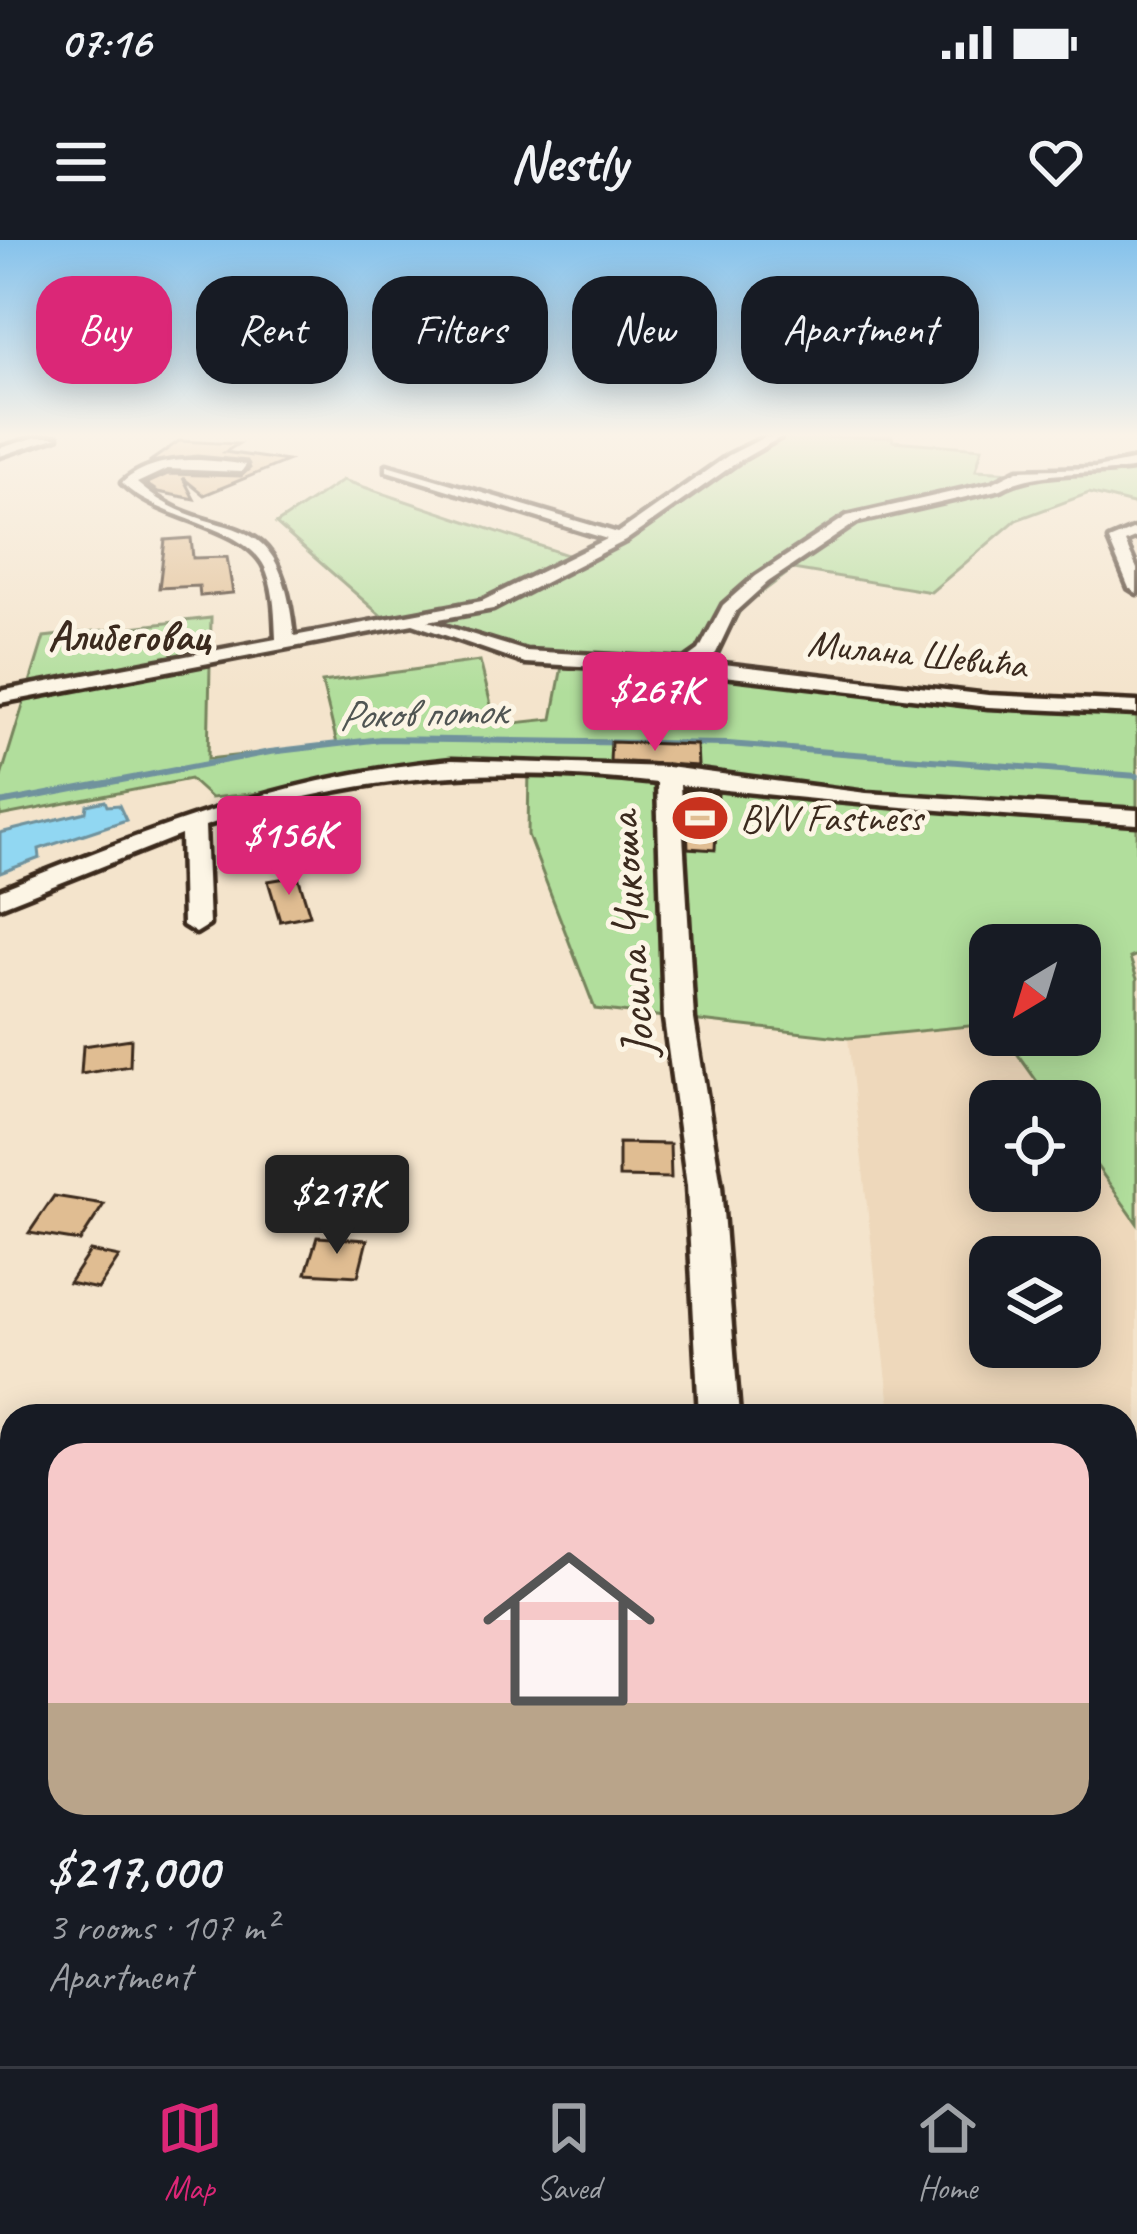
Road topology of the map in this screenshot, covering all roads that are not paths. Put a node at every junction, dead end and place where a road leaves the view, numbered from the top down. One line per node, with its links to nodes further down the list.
1 (201, 522): 9 (street)
2 (569, 522): 6 (street)
3 (642, 522): 6 (street)
4 (847, 522): 10 (street)
5 (1137, 532): 7 (street)
6 (620, 538): 8 (street)
7 (1137, 587)
8 (409, 622): 9 (street); 10 (street, Милана Шевића)
9 (286, 645): 11 (street)
10 (689, 666): 12 (street, Милана Шевића)
11 (0, 698)
12 (1137, 708)
13 (668, 775): 14 (street); 15 (street, Јосипа Чикоша); 18 (street, Јосипа Чикоша)
14 (1137, 818)
15 (193, 825): 16 (street, Јосипа Чикоша); 17 (street)
16 (0, 899)
17 (196, 925)
18 (718, 1404)

